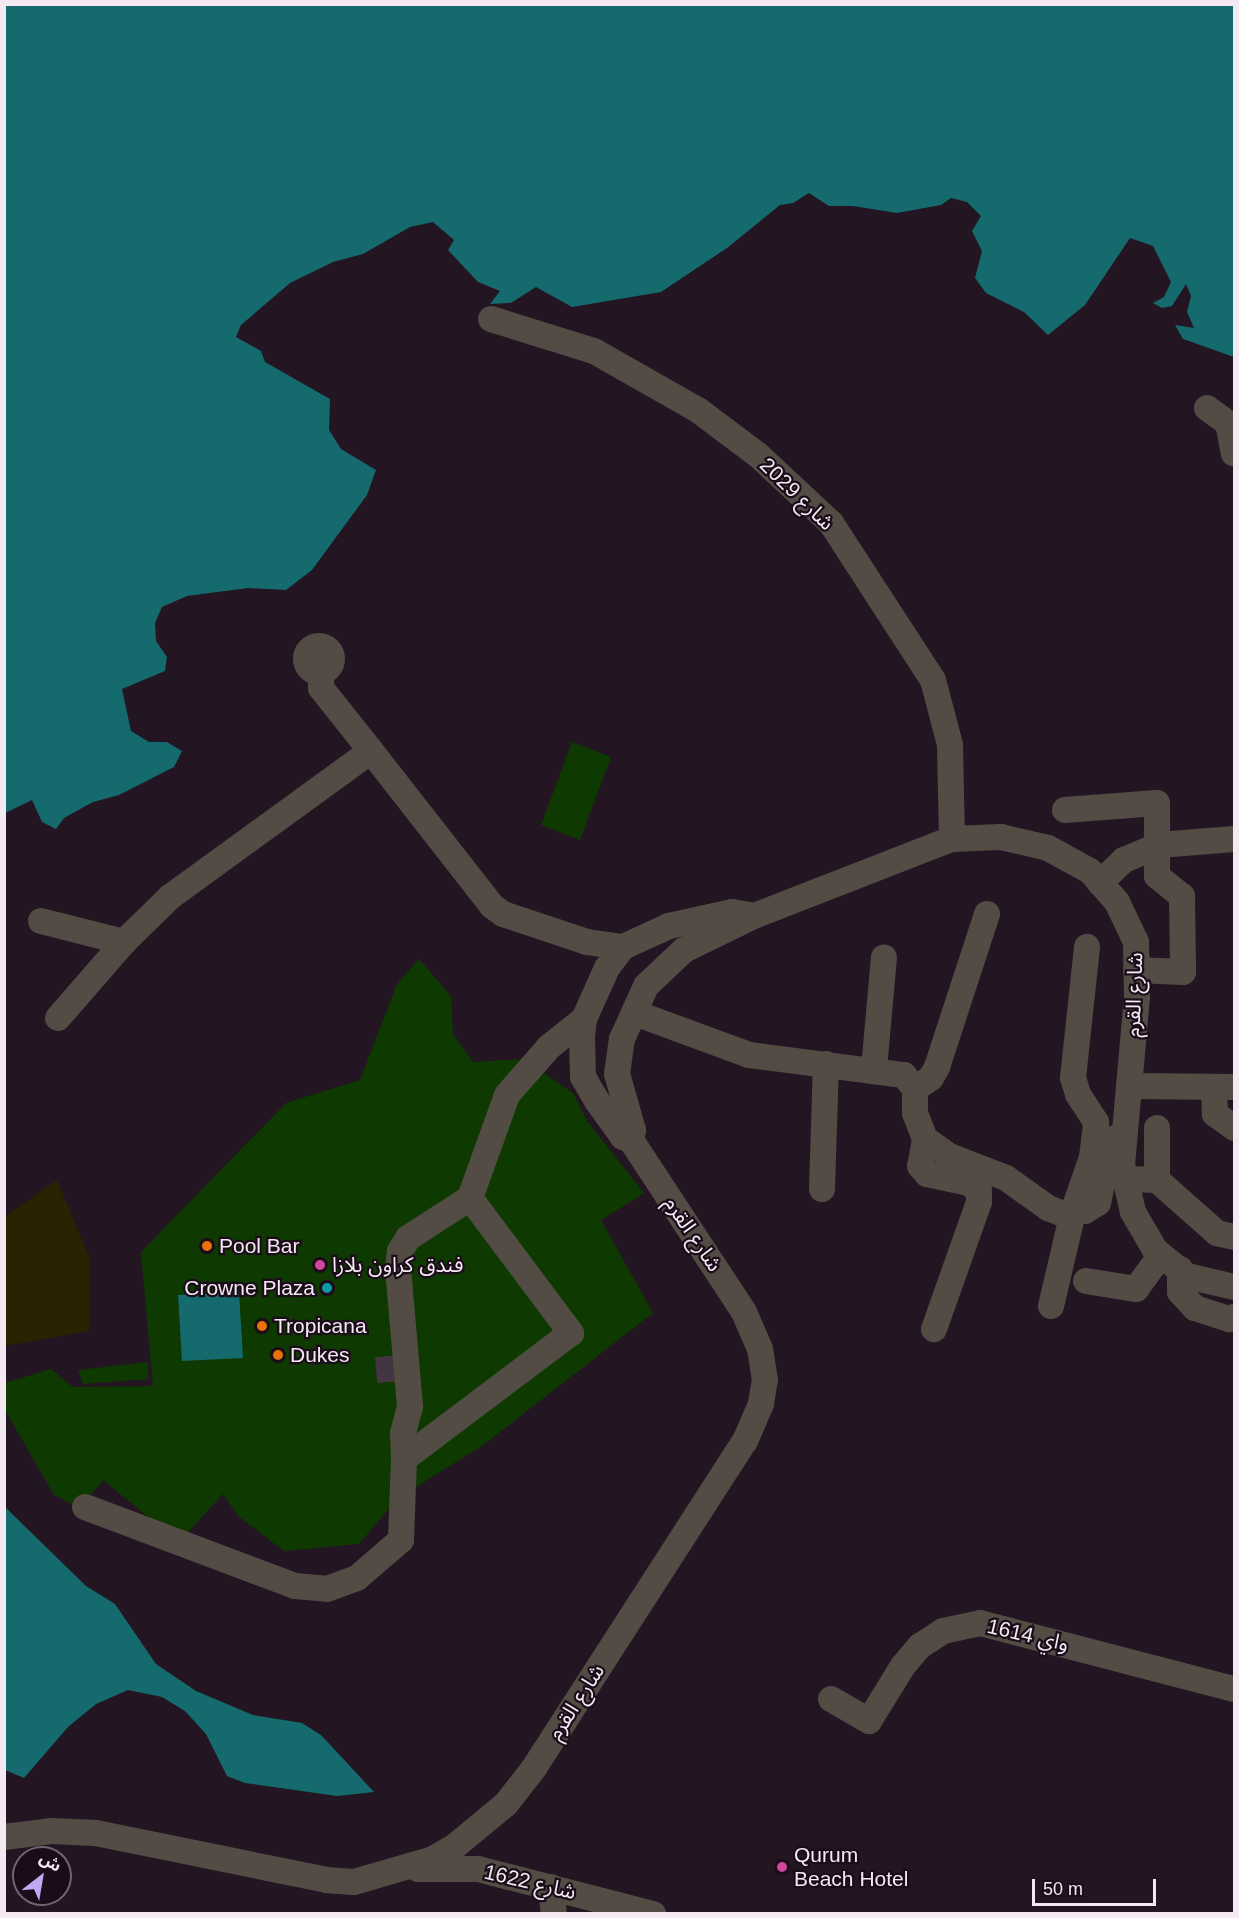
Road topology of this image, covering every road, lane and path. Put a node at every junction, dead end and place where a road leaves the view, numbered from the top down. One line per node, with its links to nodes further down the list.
1 (491, 319): 7 (street, 2029 شارع)
2 (1207, 408): 3 (street)
3 (1234, 453)
4 (321, 673): 5 (street)
5 (371, 751): 14 (street); 15 (street)
6 (1065, 810): 9 (street)
7 (952, 839): 10 (street, شارع القرم); 12 (street, شارع القرم)
8 (1234, 839): 9 (street)
9 (1159, 845): 10 (street); 19 (street)
10 (1100, 883): 19 (street, شارع القرم)
11 (987, 914): 31 (street)
12 (754, 916): 15 (street, شارع القرم); 20 (street, شارع القرم)
13 (41, 921): 14 (street)
14 (124, 942): 22 (street)
15 (623, 946): 18 (street)
16 (1087, 947): 41 (street)
17 (884, 957): 27 (street)
18 (607, 968): 20 (street); 23 (street)
19 (1136, 970): 29 (street, شارع القرم)
20 (646, 986): 21 (street, شارع القرم)
21 (635, 1013): 24 (street, شارع القرم); 26 (street)
22 (58, 1018)
23 (583, 1028): 24 (street); 25 (street); 28 (street)
24 (622, 1039): 36 (street, شارع القرم)
25 (536, 1064): 28 (street); 40 (street)
26 (826, 1064): 27 (street); 39 (street)
27 (874, 1069): 31 (street)
28 (583, 1077): 36 (street, شارع القرم)
29 (1129, 1086): 30 (street); 34 (street, شارع القرم)
30 (1224, 1087): 33 (street)
31 (915, 1089): 35 (street)
32 (1157, 1128): 38 (street)
33 (1234, 1128)
34 (1125, 1132): 37 (street, شارع القرم); 41 (street)
35 (925, 1139): 41 (street); 49 (street)
36 (631, 1140): 58 (street, شارع القرم)
37 (1126, 1179): 38 (street); 43 (street, شارع القرم)
38 (1157, 1180): 42 (street)
39 (822, 1189)
40 (470, 1198): 44 (street); 53 (street)
41 (1073, 1212): 47 (street)
42 (1234, 1237)
43 (1170, 1262): 45 (street); 46 (street); 48 (street)
44 (398, 1269): 50 (street); 52 (street)
45 (1086, 1281)
46 (1234, 1287)
47 (1051, 1306)
48 (1234, 1317)
49 (934, 1329)
50 (388, 1356)
51 (391, 1392): 52 (street)
52 (403, 1433): 53 (street)
53 (404, 1459): 54 (street)
54 (85, 1507)
55 (1234, 1689): 56 (street, واي 1614)
56 (831, 1699)
57 (4, 1837): 58 (street, شارع القرم)
58 (406, 1870): 59 (street, 1622 شارع)
59 (551, 1887): 60 (street); 61 (street, 1622 شارع)
60 (554, 1914)
61 (653, 1914)

